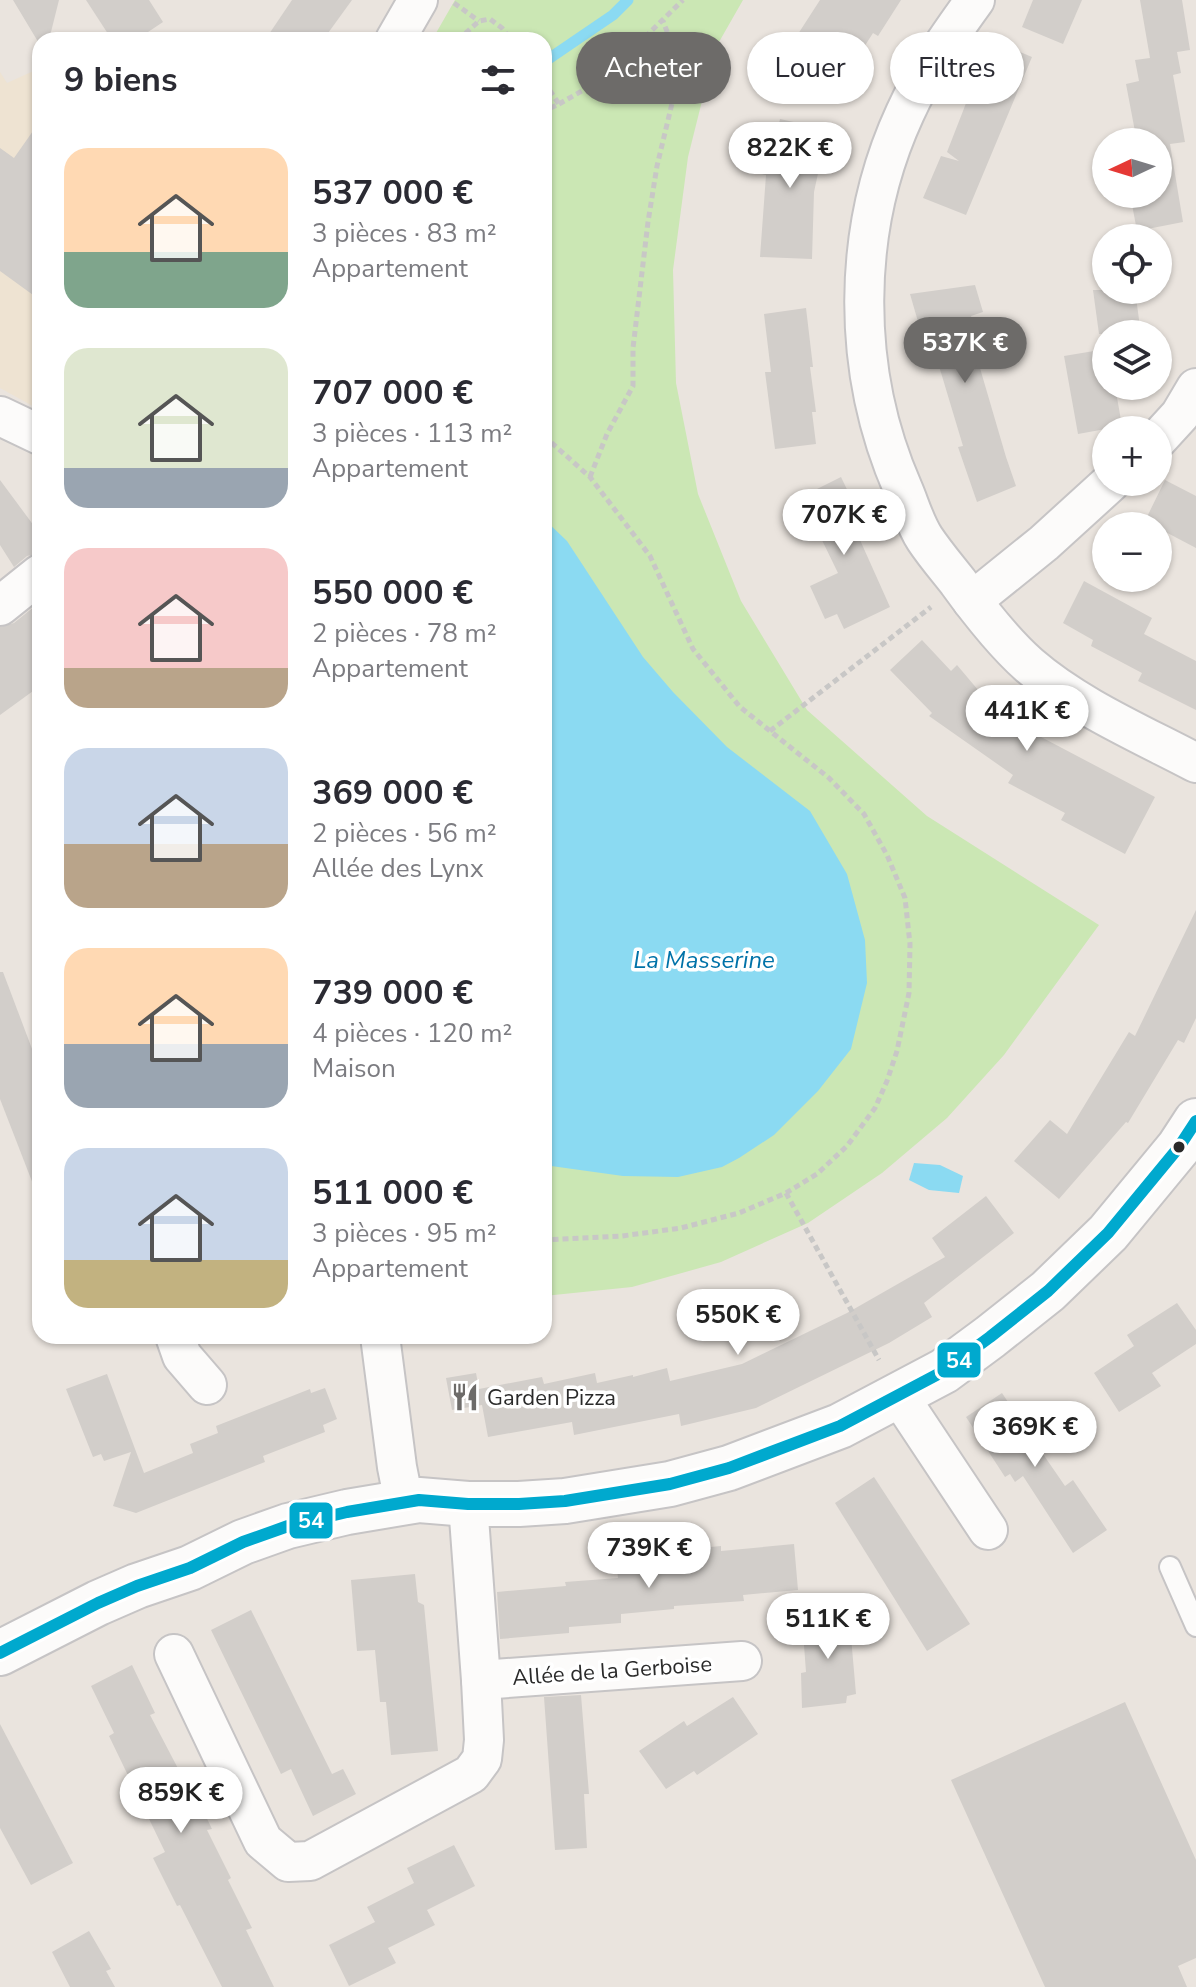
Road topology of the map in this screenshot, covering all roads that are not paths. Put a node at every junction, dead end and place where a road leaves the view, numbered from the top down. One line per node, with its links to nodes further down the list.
1 (418, 0): 3 (street)
2 (975, 0): 8 (street)
3 (400, 32)
4 (0, 416): 5 (street)
5 (32, 431)
6 (1096, 496): 8 (street)
7 (32, 580): 9 (street)
8 (966, 593): 10 (street)
9 (0, 606)
10 (1196, 763)
11 (1196, 1121): 15 (street)
12 (178, 1344): 14 (street)
13 (381, 1344): 16 (street)
14 (207, 1385)
15 (899, 1396): 17 (street); 18 (street)
16 (404, 1502): 17 (street); 21 (street)
17 (468, 1504): 24 (street, Allée de la Gerboise)
18 (988, 1530)
19 (1170, 1567): 20 (lane)
20 (1196, 1626)
21 (10, 1648)
22 (174, 1654): 24 (street, Allée de la Gerboise)
23 (742, 1661): 24 (street, Allée de la Gerboise)
24 (481, 1680)

